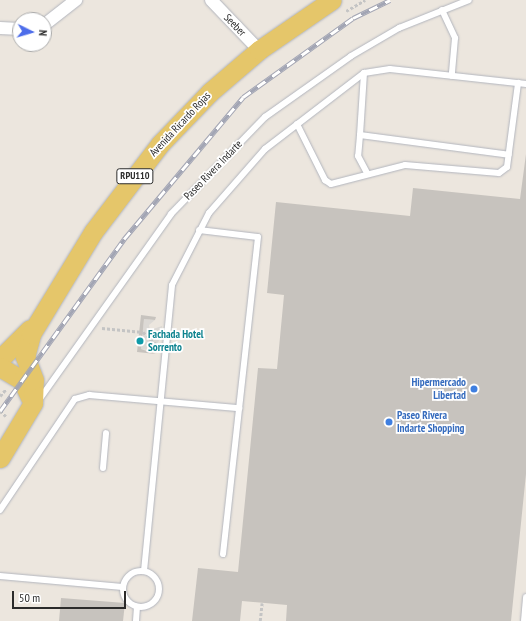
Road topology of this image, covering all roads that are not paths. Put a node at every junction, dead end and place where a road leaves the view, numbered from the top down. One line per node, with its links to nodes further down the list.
1 (76, 0): 6 (street)
2 (211, 0): 9 (street, Seeber)
3 (468, 0): 5 (lane, Paseo Rivera Indarte)
4 (336, 7): 9 (main road, Avenida Ricardo Rojas / RPU110)
5 (442, 10): 11 (lane); 24 (lane, Paseo Rivera Indarte)
6 (52, 19)
7 (0, 28): 8 (street)
8 (12, 29)
9 (259, 50): 19 (main road, Avenida Ricardo Rojas / RPU110)
10 (364, 73): 11 (lane); 14 (lane); 15 (lane)
11 (452, 76): 12 (lane)
12 (518, 83): 13 (lane); 16 (lane)
13 (526, 84)
14 (297, 124): 17 (lane); 18 (lane)
15 (360, 135): 16 (lane); 17 (lane)
16 (509, 155): 17 (lane)
17 (367, 173)
18 (199, 230): 22 (lane); 23 (lane)
19 (36, 322): 20 (main road, Avenida Ricardo Rojas / RPU110); 24 (main road, Avenida Ricardo Rojas / RPU110)
20 (0, 359)
21 (0, 367): 24 (main road, Avenida Ricardo Rojas)
22 (160, 402): 23 (lane); 28 (lane); 30 (lane)
23 (239, 408): 29 (lane)
24 (26, 418): 26 (main road, Avenida Ricardo Rojas)
25 (106, 433): 27 (lane)
26 (0, 458)
27 (103, 468)
28 (0, 510)
29 (223, 554)
30 (144, 570): 32 (lane); 34 (lane)
31 (0, 576): 32 (lane)
32 (123, 587): 34 (lane)
33 (526, 597): 36 (lane)
34 (137, 607): 35 (lane)
35 (136, 621)
36 (524, 621)

